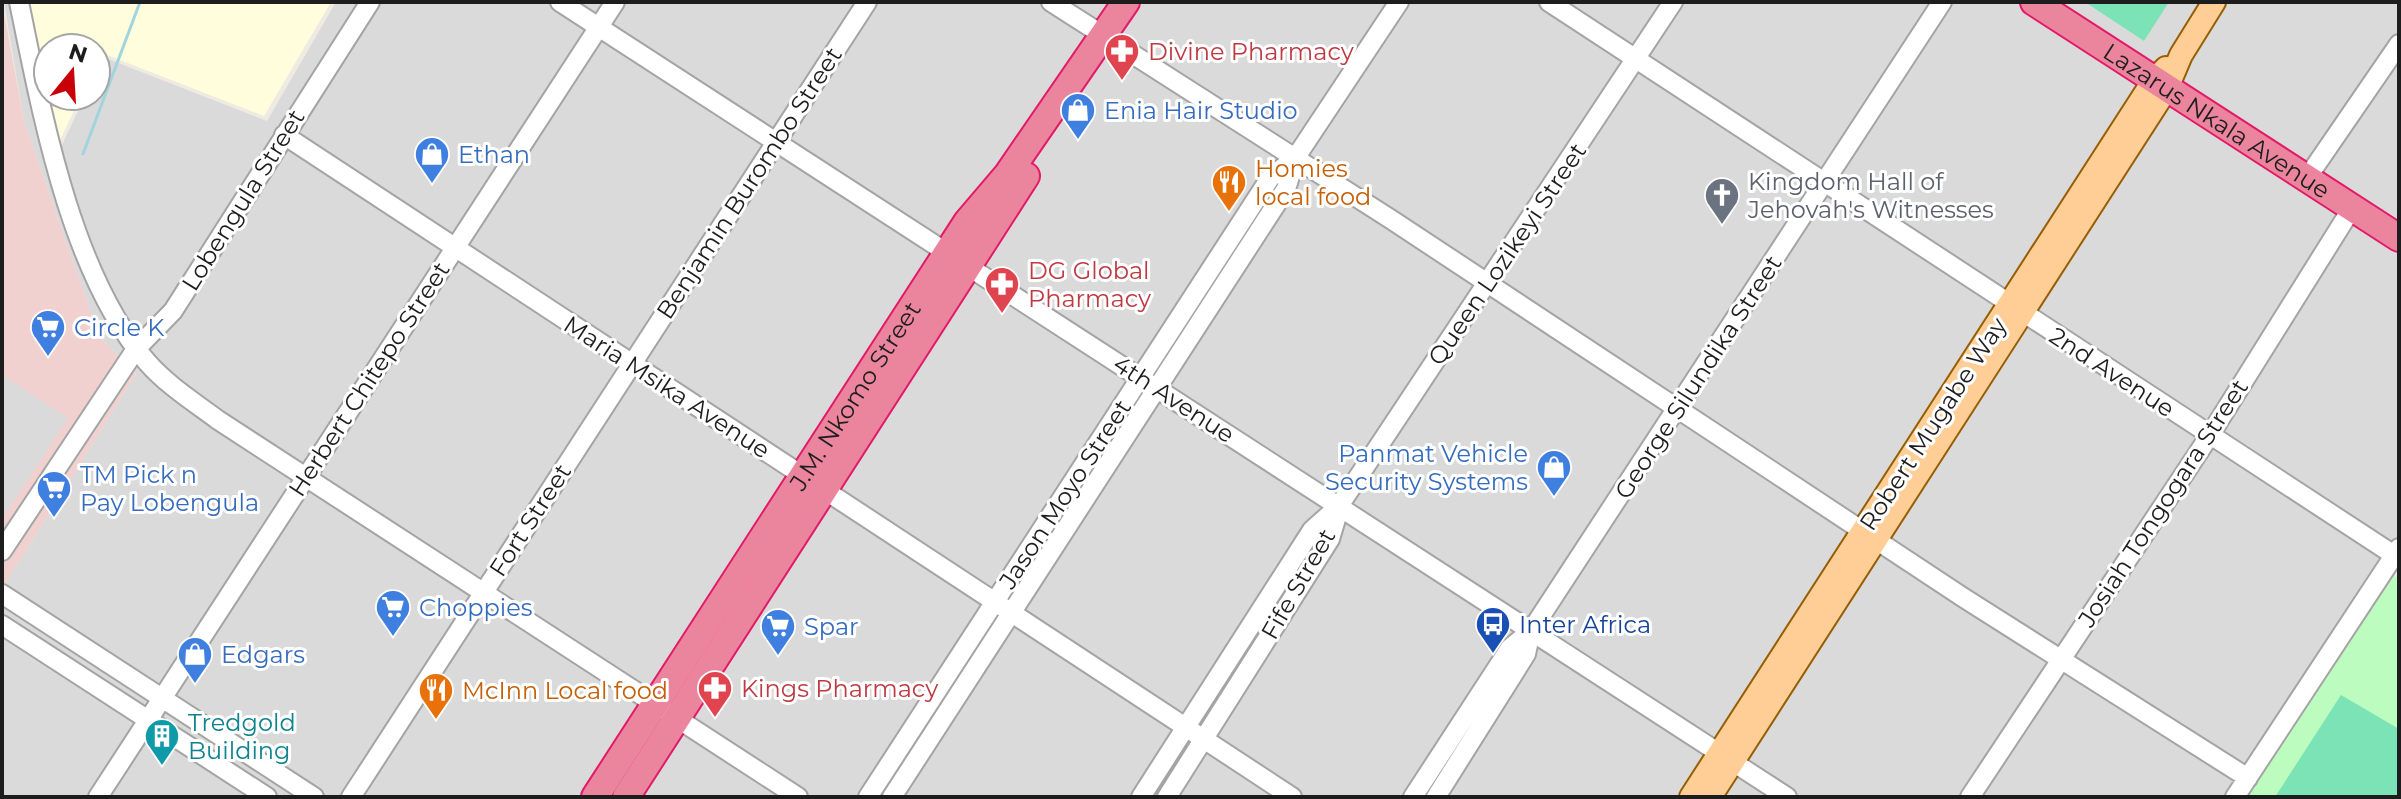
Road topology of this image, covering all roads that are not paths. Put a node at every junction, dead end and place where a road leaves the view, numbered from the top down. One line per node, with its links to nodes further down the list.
1 (19, 2): 31 (street)
2 (370, 2): 20 (street, Lobengula Street)
3 (560, 2): 15 (street, 4th Avenue)
4 (615, 2): 15 (street, Herbert Chitepo Street)
5 (867, 2): 21 (street, Benjamin Burombo Street)
6 (1051, 2): 16 (street)
7 (1126, 2): 16 (highway, J.M. Nkomo Street)
8 (1139, 2): 16 (highway, J.M. Nkomo Street)
9 (1399, 2): 22 (street, Jason Moyo Street)
10 (1549, 2): 18 (street, 2nd Avenue)
11 (1673, 2): 18 (street, Queen Lozikeyi Street)
12 (1942, 2): 24 (street, George Silundika Street)
13 (2034, 2): 19 (highway, Lazarus Nkala Avenue)
14 (2214, 2): 19 (main road, Robert Mugabe Way)
15 (599, 27): 21 (street, 4th Avenue); 27 (street, Herbert Chitepo Street)
16 (1109, 38): 22 (street); 28 (highway, J.M. Nkomo Street)
17 (2399, 44): 23 (street)
18 (1636, 59): 24 (street, 2nd Avenue); 29 (street, Queen Lozikeyi Street)
19 (2160, 84): 23 (highway, Lazarus Nkala Avenue); 30 (main road, Robert Mugabe Way)
20 (284, 135): 27 (street, Maria Msika Avenue); 31 (street, Lobengula Street)
21 (776, 141): 28 (street, 4th Avenue); 32 (street, Benjamin Burombo Street)
22 (1296, 157): 29 (street); 33 (street, Jason Moyo Street); 34 (street, Jason Moyo Street)
23 (2307, 178): 25 (highway, Lazarus Nkala Avenue)
24 (1825, 183): 30 (street, 2nd Avenue); 35 (street, George Silundika Street)
25 (2352, 208): 26 (highway, Lazarus Nkala Avenue); 36 (street, Josiah Tongogara Street)
26 (2399, 238)
27 (455, 248): 32 (street, Maria Msika Avenue); 37 (street, Herbert Chitepo Street)
28 (958, 258): 33 (street, 4th Avenue); 38 (highway, J.M. Nkomo Street)
29 (1488, 283): 35 (street); 39 (street, Queen Lozikeyi Street)
30 (2016, 309): 36 (street, 2nd Avenue); 40 (main road, Robert Mugabe Way)
31 (136, 349): 37 (street); 41 (street, Lobengula Street)
32 (631, 363): 38 (street, Maria Msika Avenue); 43 (street, Fort Street)
33 (1141, 377): 34 (street, 4th Avenue); 45 (street, Jason Moyo Street)
34 (1157, 388): 39 (street, 4th Avenue); 46 (street, Jason Moyo Street)
35 (1678, 409): 40 (street); 48 (street, George Silundika Street)
36 (2210, 435): 42 (street, 2nd Avenue); 49 (street, Josiah Tongogara Street)
37 (306, 477): 43 (street); 50 (street, Herbert Chitepo Street)
38 (812, 483): 45 (street, Maria Msika Avenue); 51 (highway, J.M. Nkomo Street)
39 (1339, 506): 48 (street, 4th Avenue); 53 (street, Fife Street); 54 (street, Fife Street)
40 (1870, 536): 49 (street); 55 (main road, Robert Mugabe Way)
41 (2, 551)
42 (2397, 552): 56 (street)
43 (483, 592): 51 (street); 60 (street, Fort Street)
44 (2, 594): 50 (street)
45 (994, 602): 46 (street, Maria Msika Avenue); 64 (street, Jason Moyo Street)
46 (1011, 613): 53 (street, Maria Msika Avenue); 65 (street, Jason Moyo Street)
47 (2, 625): 52 (street)
48 (1531, 631): 55 (street, 4th Avenue); 69 (street, George Silundika Street); 70 (street, George Silundika Street)
49 (2061, 657): 56 (street); 74 (street, Josiah Tongogara Street)
50 (162, 698): 52 (street, Herbert Chitepo Street); 59 (street)
51 (671, 715): 61 (highway, J.M. Nkomo Street); 62 (highway, J.M. Nkomo Street); 63 (street)
52 (148, 720): 57 (street, Herbert Chitepo Street); 58 (street)
53 (1186, 728): 54 (street, Maria Msika Avenue); 66 (street, Fife Street)
54 (1203, 739): 67 (street, Fife Street); 68 (street, Maria Msika Avenue)
55 (1726, 758): 71 (main road, Robert Mugabe Way); 72 (main road, Robert Mugabe Way); 73 (street, 4th Avenue)
56 (2248, 778): 75 (street)
57 (98, 797)
58 (267, 797)
59 (314, 797)
60 (351, 797)
61 (595, 797)
62 (626, 797)
63 (798, 797)
64 (868, 797)
65 (892, 797)
66 (1141, 797)
67 (1167, 797)
68 (1292, 797)
69 (1413, 797)
70 (1436, 797)
71 (1691, 797)
72 (1710, 797)
73 (1787, 797)
74 (1970, 797)
75 (2235, 797)

